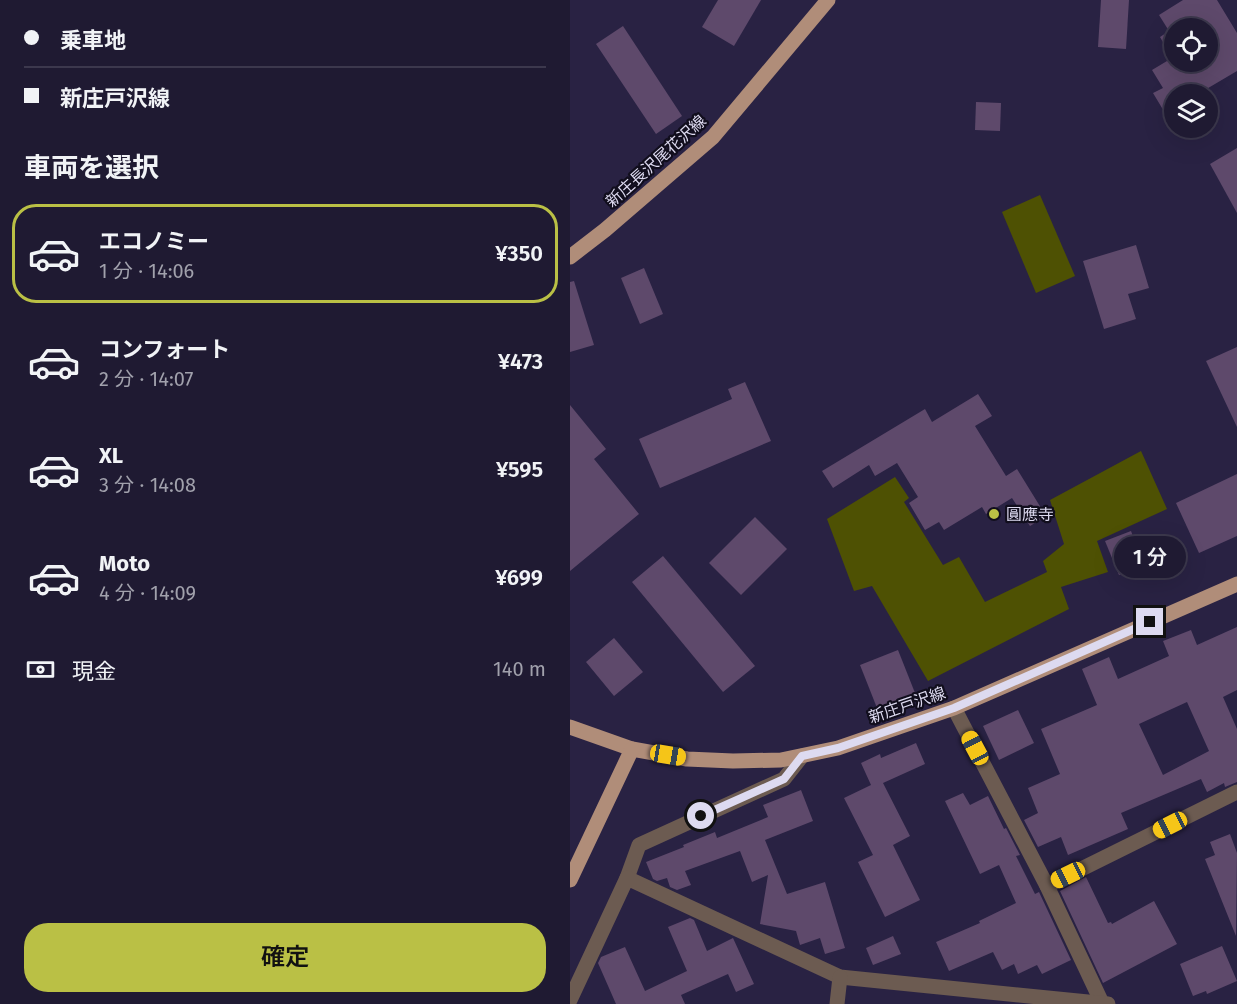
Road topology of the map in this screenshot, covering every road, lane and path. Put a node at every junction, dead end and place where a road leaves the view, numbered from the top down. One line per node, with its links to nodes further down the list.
1 (828, 0): 2 (main road, 新庄長沢尾花沢線)
2 (570, 257)
3 (1237, 584): 4 (main road, 新庄戸沢線)
4 (954, 708): 7 (main road, 新庄戸沢線); 11 (street)
5 (570, 727): 6 (main road, 新庄戸沢線)
6 (632, 749): 7 (main road, 新庄戸沢線); 10 (main road)
7 (802, 756): 9 (street)
8 (1235, 797): 11 (street)
9 (627, 878): 12 (street); 13 (street)
10 (570, 880)
11 (1047, 885): 15 (street)
12 (840, 977): 14 (street); 15 (street)
13 (570, 1000)
14 (837, 1004)
15 (1102, 1004): 16 (street)
16 (1108, 1004)

